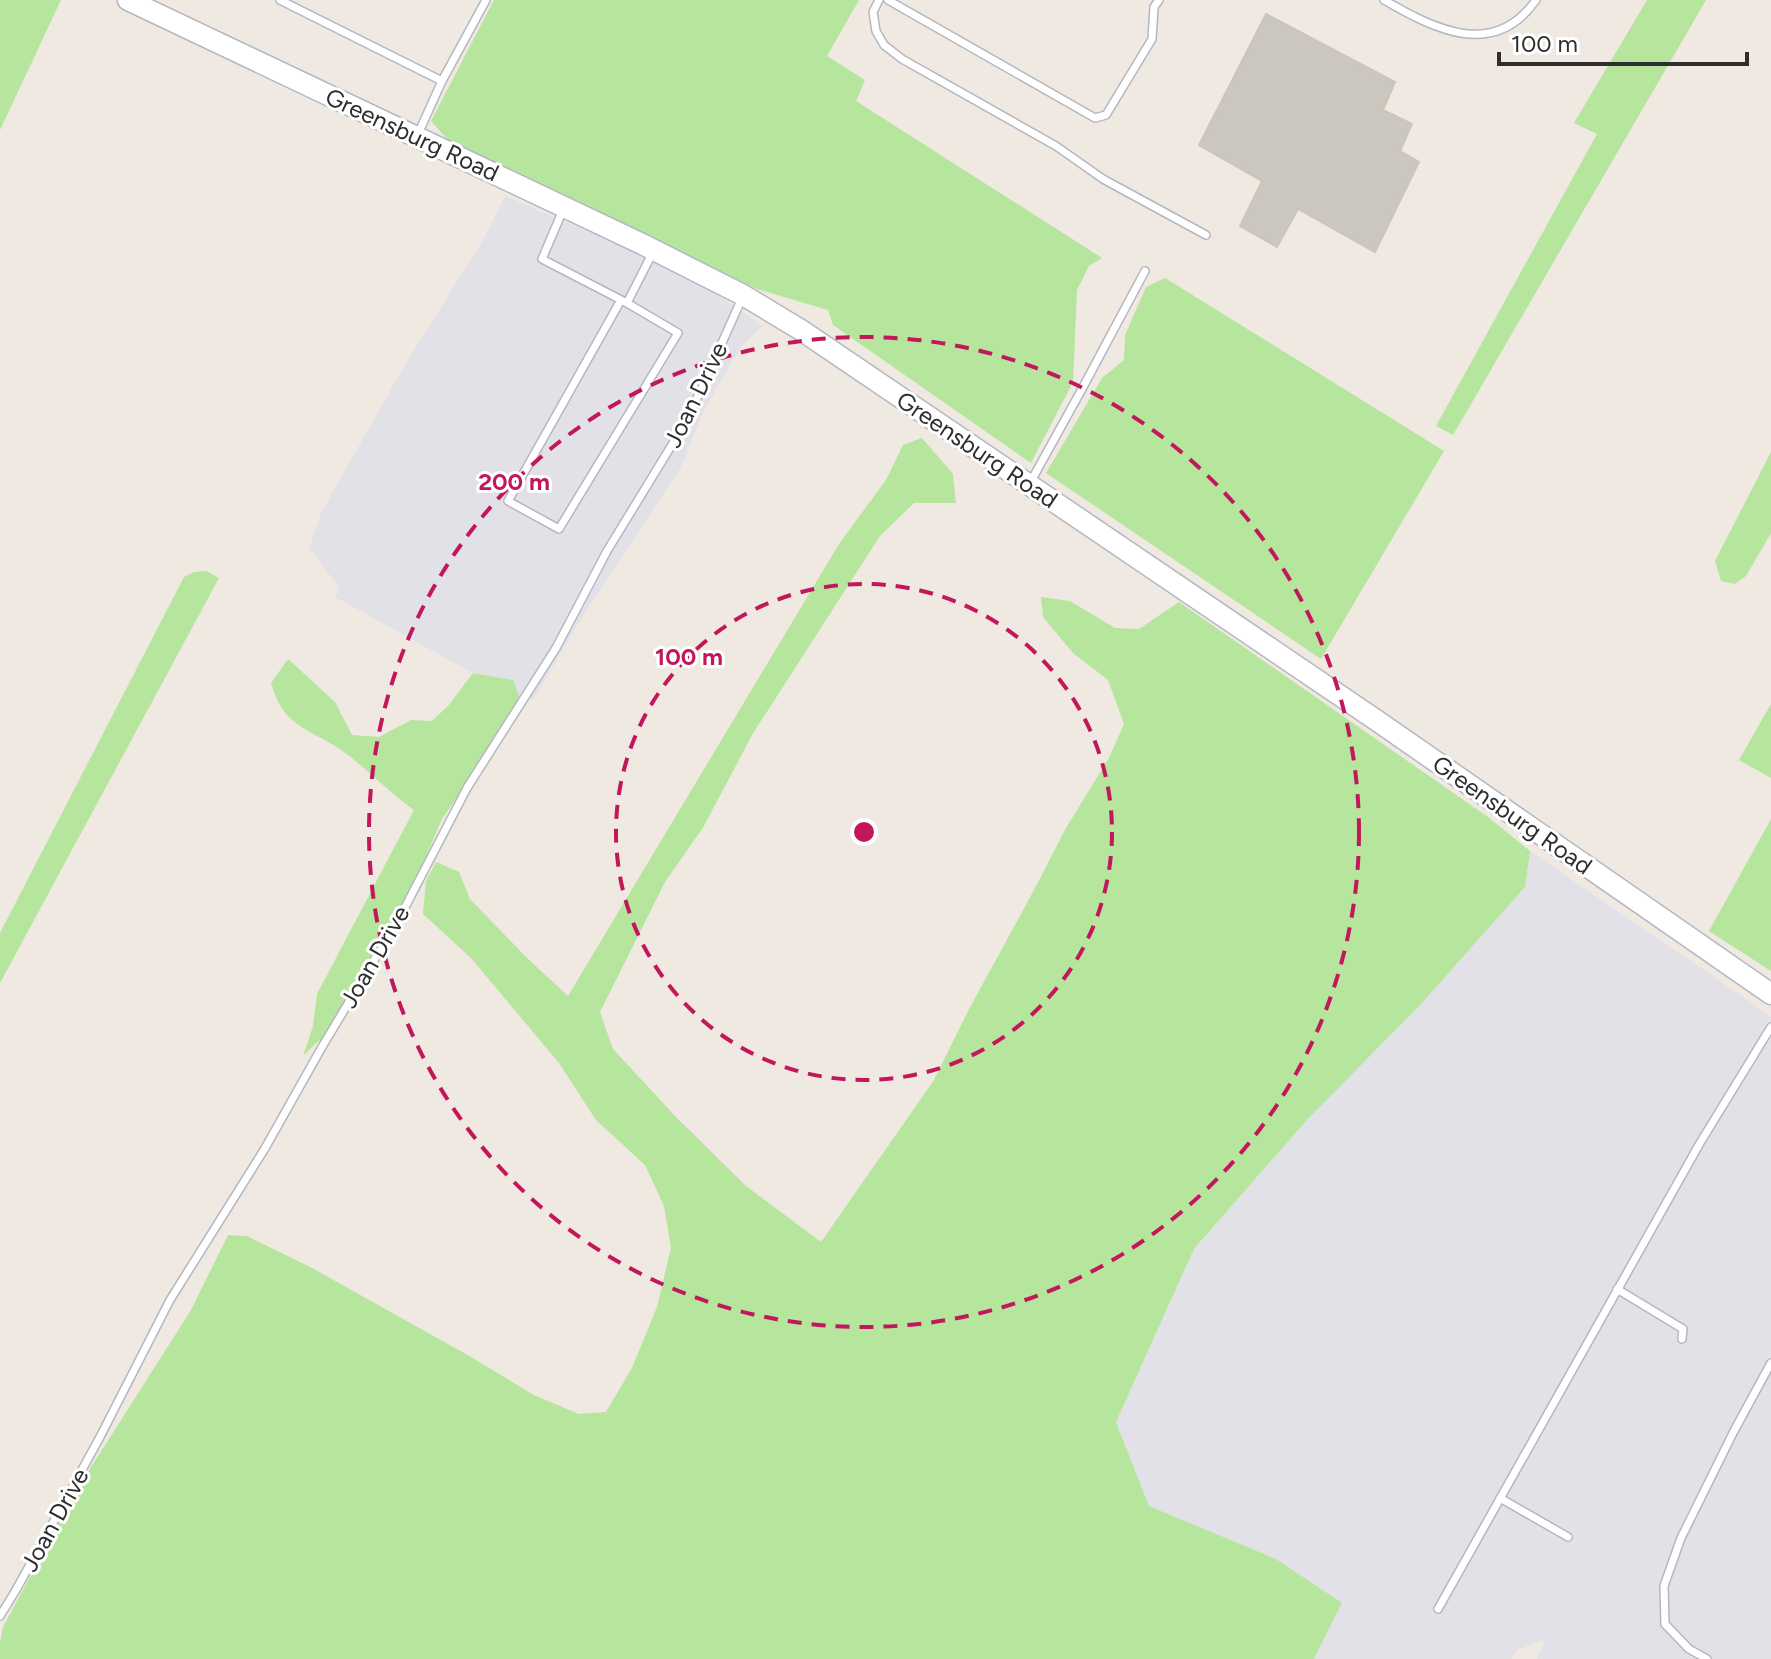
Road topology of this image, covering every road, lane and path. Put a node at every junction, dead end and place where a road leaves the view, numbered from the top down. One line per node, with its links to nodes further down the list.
1 (128, 0): 10 (main road, Greensburg Road)
2 (280, 0): 9 (lane)
3 (486, 0): 9 (lane)
4 (879, 0): 12 (lane)
5 (888, 0): 6 (lane)
6 (1159, 0)
7 (1384, 0): 8 (lane)
8 (1536, 0)
9 (442, 81): 10 (lane)
10 (417, 136): 11 (main road, Greensburg Road)
11 (564, 207): 13 (main road, Greensburg Road); 16 (lane)
12 (1206, 235)
13 (654, 250): 15 (main road, Greensburg Road); 16 (lane)
14 (1145, 271): 17 (lane)
15 (743, 295): 17 (main road, Greensburg Road); 26 (lane, Joan Drive)
16 (624, 302): 16 (lane)
17 (1029, 485): 18 (main road, Greensburg Road)
18 (1771, 994)
19 (1771, 1027): 20 (lane)
20 (1617, 1289): 21 (lane); 23 (lane)
21 (1682, 1339)
22 (1771, 1363): 27 (lane)
23 (1500, 1498): 24 (lane); 25 (lane)
24 (1568, 1537)
25 (1438, 1609)
26 (0, 1616)
27 (1707, 1659)

